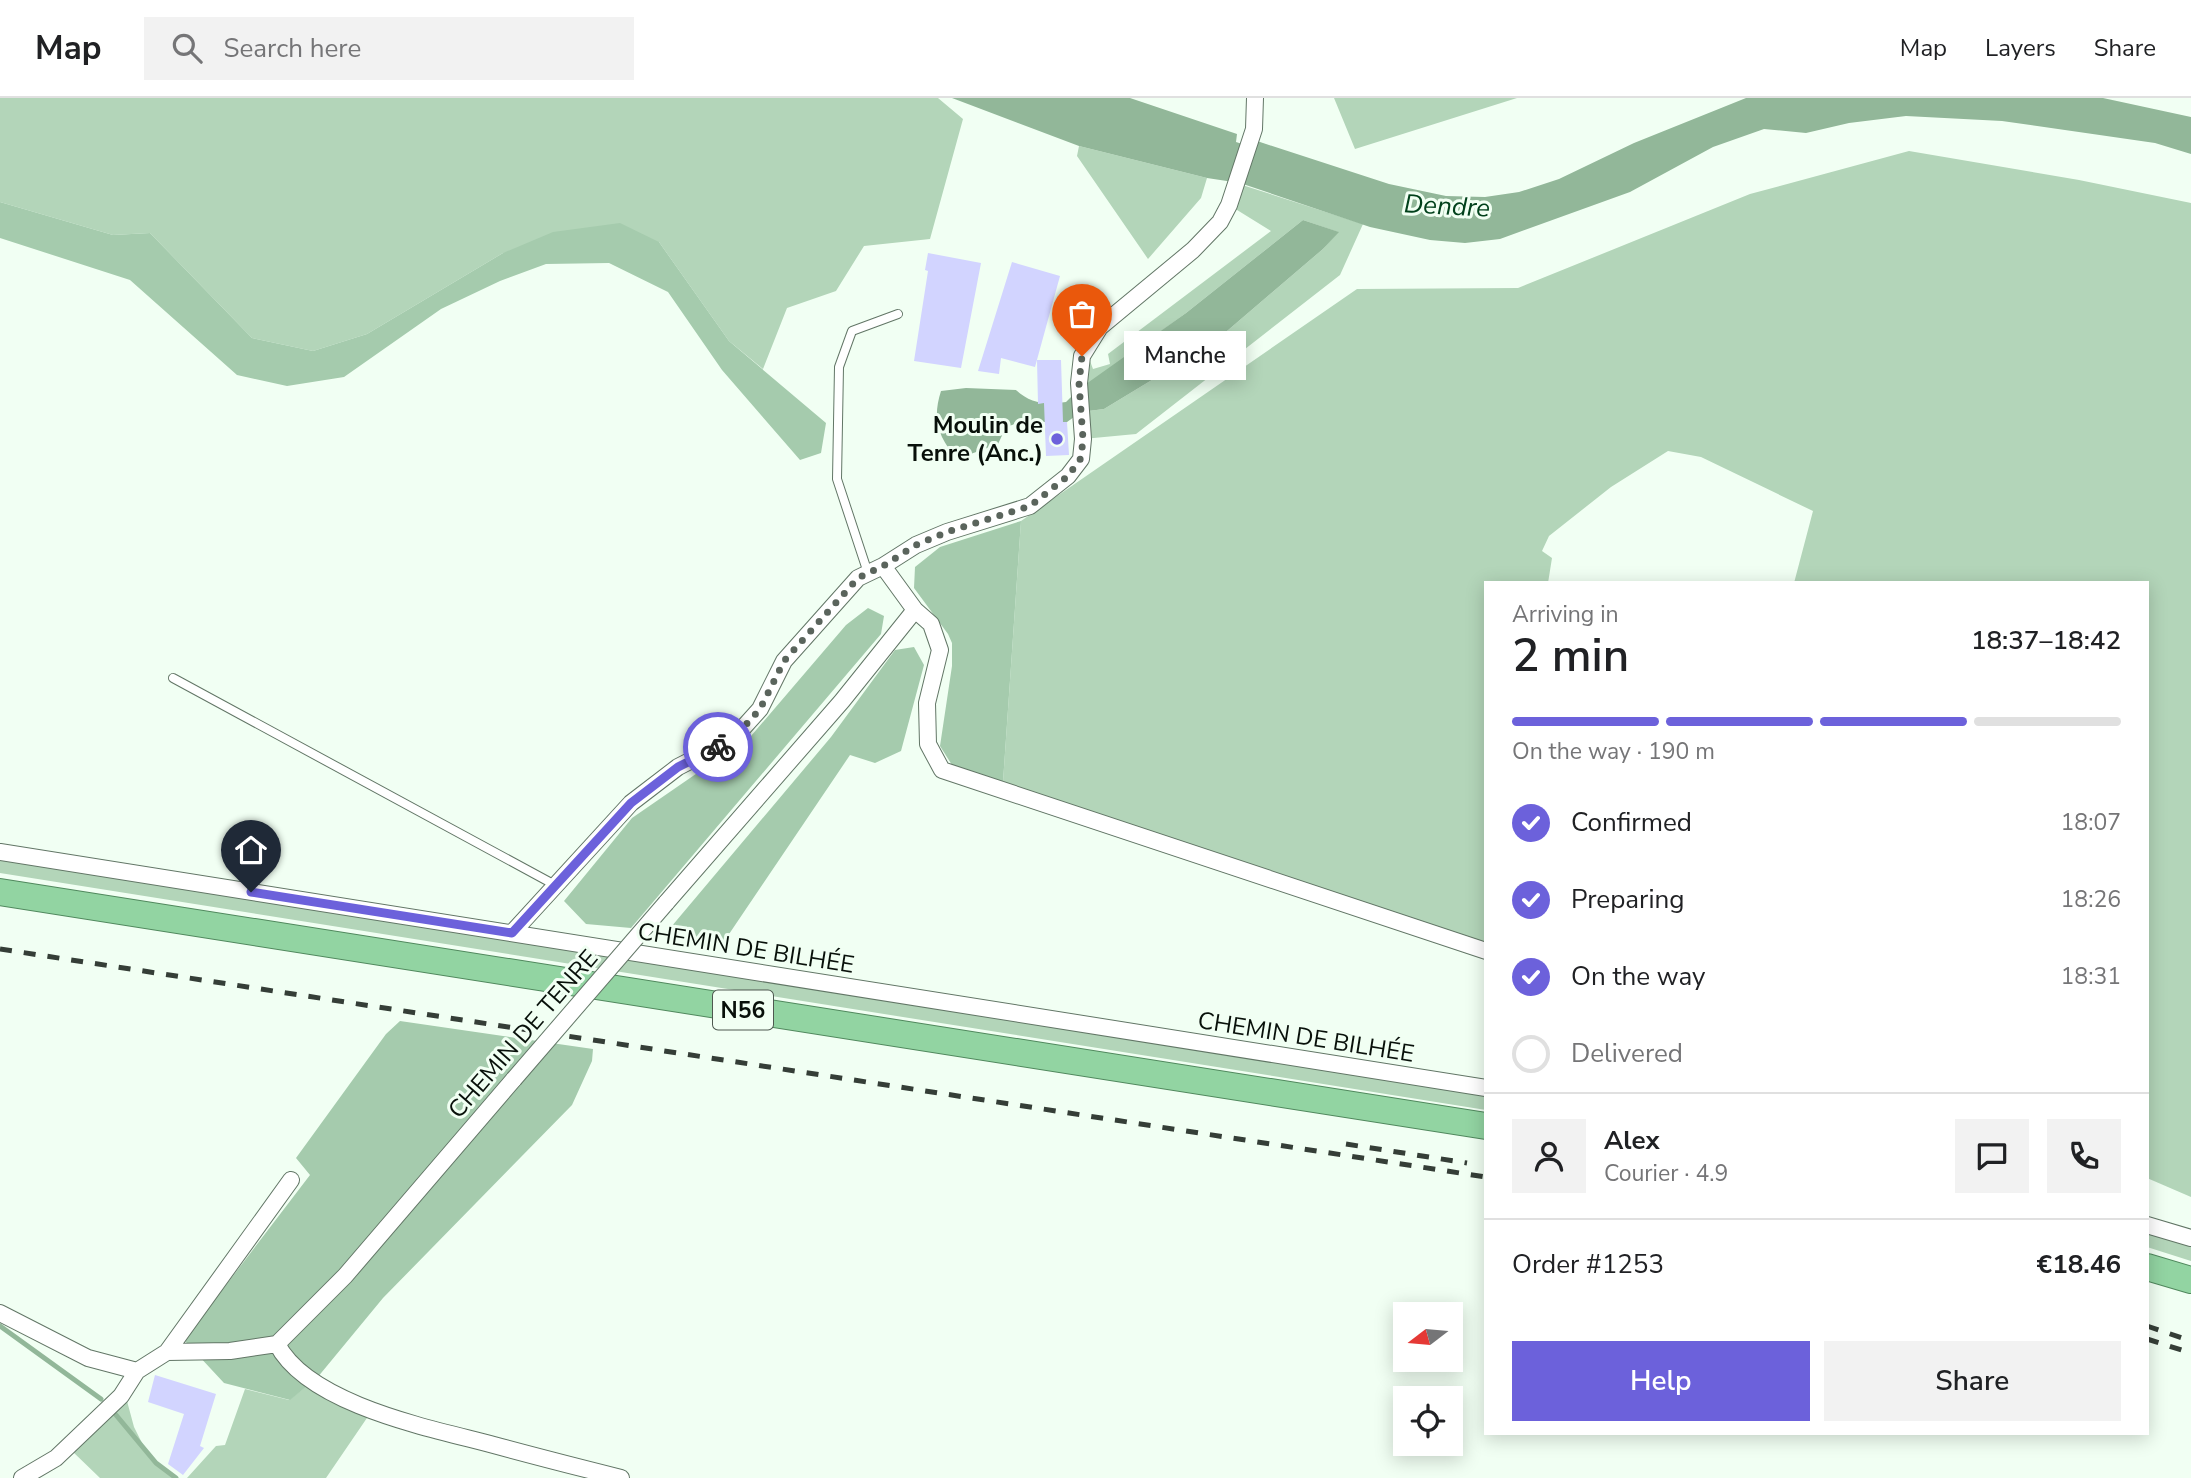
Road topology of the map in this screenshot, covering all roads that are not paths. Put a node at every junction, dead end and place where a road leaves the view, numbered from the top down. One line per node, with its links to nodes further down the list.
1 (1255, 98): 3 (street)
2 (898, 314): 4 (lane)
3 (883, 566): 4 (street); 5 (street)
4 (868, 573): 8 (street)
5 (915, 610): 11 (street); 20 (street, CHEMIN DE TENRE, bridge)
6 (173, 678): 8 (lane)
7 (0, 852): 10 (street, CHEMIN DE BILHÉE)
8 (555, 885): 10 (street)
9 (0, 892): 13 (highway, N56)
10 (512, 933): 12 (street, CHEMIN DE BILHÉE)
11 (1484, 950)
12 (1484, 1088)
13 (1484, 1126)
14 (291, 1180): 21 (street)
15 (2149, 1227): 16 (street)
16 (2191, 1238)
17 (2149, 1268): 18 (highway)
18 (2191, 1280)
19 (0, 1313): 22 (street)
20 (276, 1344): 21 (street); 24 (street)
21 (167, 1352): 22 (street)
22 (138, 1371): 23 (street)
23 (22, 1478)
24 (621, 1478)

